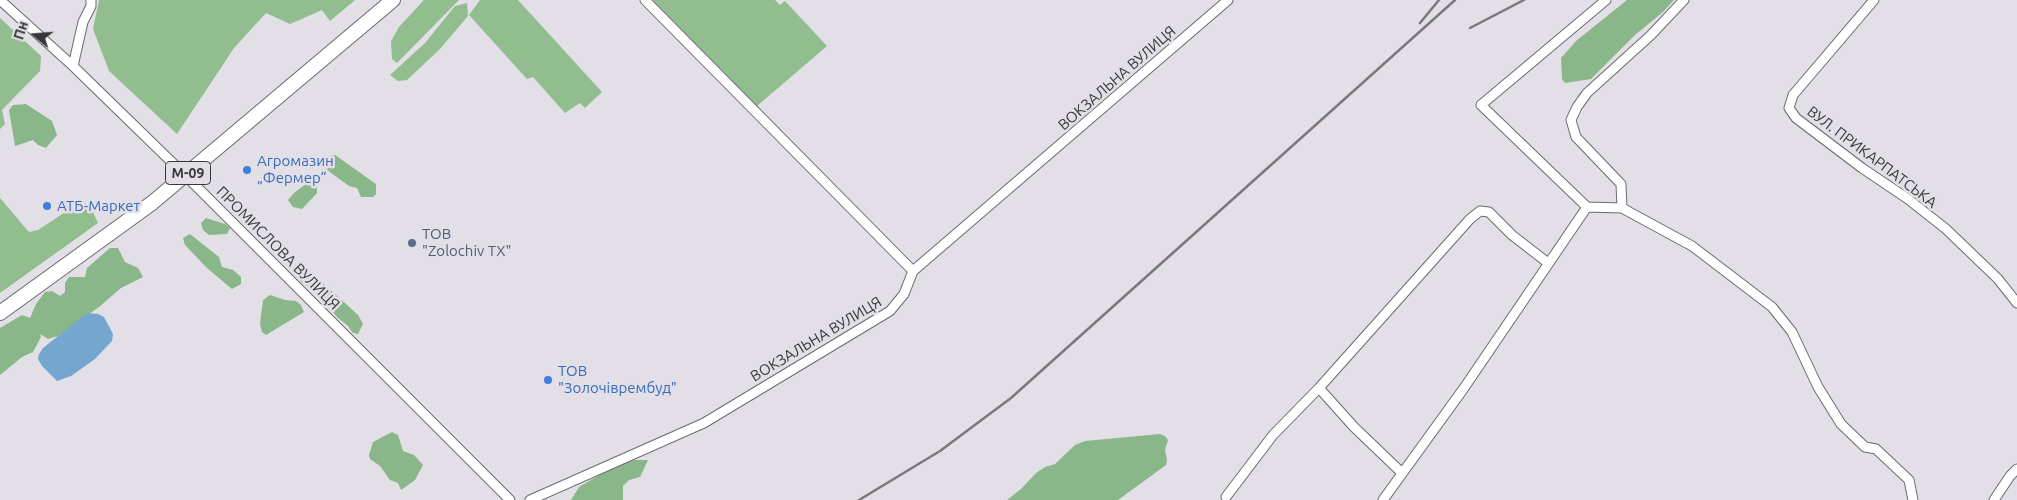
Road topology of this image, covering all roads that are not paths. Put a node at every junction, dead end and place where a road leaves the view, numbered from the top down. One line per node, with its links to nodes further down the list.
1 (0, 0): 9 (street, ПРОМИСЛОВА ВУЛИЦЯ)
2 (91, 0): 9 (street)
3 (392, 0): 10 (highway, М-09)
4 (645, 0): 14 (street)
5 (1228, 0): 14 (street, ВОКЗАЛЬНА ВУЛИЦЯ)
6 (1606, 0): 11 (street)
7 (1684, 0): 12 (street)
8 (1874, 0): 15 (street, ВУЛ. ПРИКАРПАТСЬКА)
9 (74, 66): 10 (street, ПРОМИСЛОВА ВУЛИЦЯ)
10 (186, 175): 16 (highway, М-09); 21 (street, ПРОМИСЛОВА ВУЛИЦЯ)
11 (1586, 207): 12 (street); 13 (street)
12 (1622, 208): 24 (street)
13 (1548, 263): 17 (street); 19 (street)
14 (913, 271): 22 (street, ВОКЗАЛЬНА ВУЛИЦЯ)
15 (2017, 303)
16 (0, 313)
17 (1319, 388): 19 (street); 20 (street)
18 (2017, 469): 25 (street)
19 (1402, 473): 23 (street)
20 (1226, 497)
21 (510, 500)
22 (530, 500)
23 (1383, 500)
24 (1913, 500)
25 (1994, 500)

